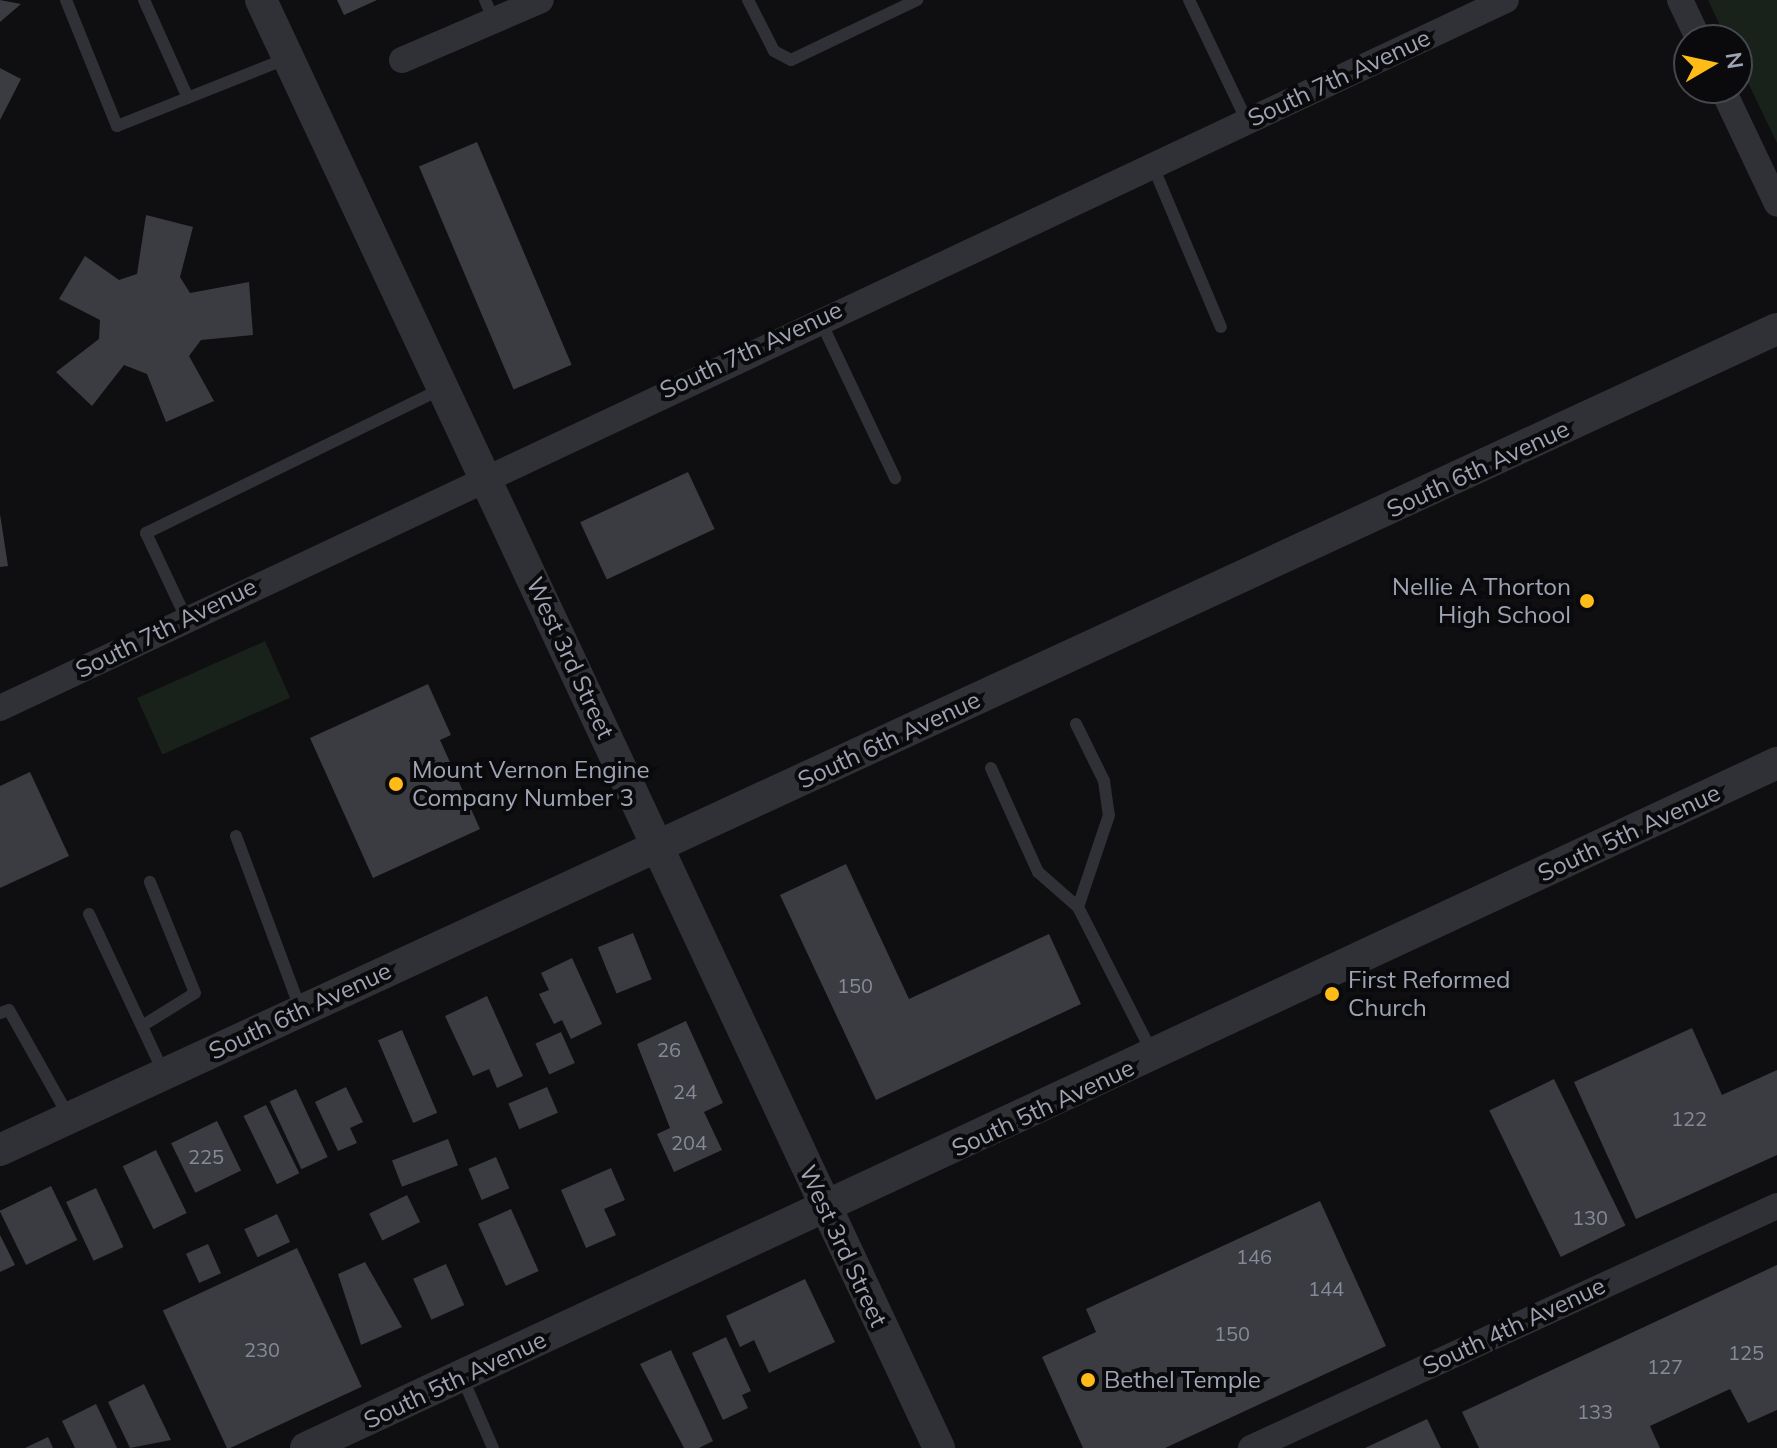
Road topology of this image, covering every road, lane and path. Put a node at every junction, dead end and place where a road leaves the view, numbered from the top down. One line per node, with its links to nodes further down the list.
1 (66, 0): 14 (lane)
2 (144, 0): 14 (lane)
3 (261, 0): 12 (street, West 3rd Street)
4 (541, 0): 10 (street)
5 (748, 0): 6 (lane)
6 (917, 0)
7 (1189, 0): 16 (lane)
8 (1506, 0): 16 (street, South 7th Avenue)
9 (1680, 0): 11 (street)
10 (489, 10): 13 (street)
11 (1691, 24)
12 (288, 58): 14 (lane); 22 (street, West 3rd Street)
13 (402, 60)
14 (188, 98)
15 (1730, 104): 18 (street)
16 (1247, 121): 17 (street, South 7th Avenue)
17 (1152, 164): 19 (street, South 7th Avenue); 20 (lane)
18 (1777, 204)
19 (820, 319): 23 (street, South 7th Avenue); 24 (lane)
20 (1221, 327)
21 (1777, 329): 31 (street, South 6th Avenue)
22 (444, 388): 23 (street, West 3rd Street); 25 (lane)
23 (485, 474): 25 (street, South 7th Avenue); 31 (street, West 3rd Street)
24 (895, 478)
25 (186, 618): 26 (street, South 7th Avenue)
26 (0, 708)
27 (1076, 724): 33 (lane)
28 (1777, 763): 38 (street, South 5th Avenue)
29 (991, 768): 33 (lane)
30 (236, 836): 35 (lane)
31 (657, 846): 35 (street, South 6th Avenue); 43 (street, West 3rd Street)
32 (150, 882): 37 (lane)
33 (1078, 907): 38 (lane)
34 (89, 914): 37 (lane)
35 (301, 1011): 39 (street, South 6th Avenue)
36 (0, 1013): 40 (lane)
37 (142, 1026): 39 (lane)
38 (1154, 1056): 43 (street, South 5th Avenue)
39 (165, 1074): 40 (street, South 6th Avenue)
40 (70, 1118): 41 (street, South 6th Avenue)
41 (0, 1150)
42 (1777, 1206): 48 (street, South 4th Avenue)
43 (826, 1209): 44 (street, South 5th Avenue); 47 (street, West 3rd Street)
44 (462, 1377): 45 (street, South 5th Avenue); 46 (lane)
45 (306, 1448)
46 (493, 1448)
47 (939, 1448)
48 (1251, 1448)

